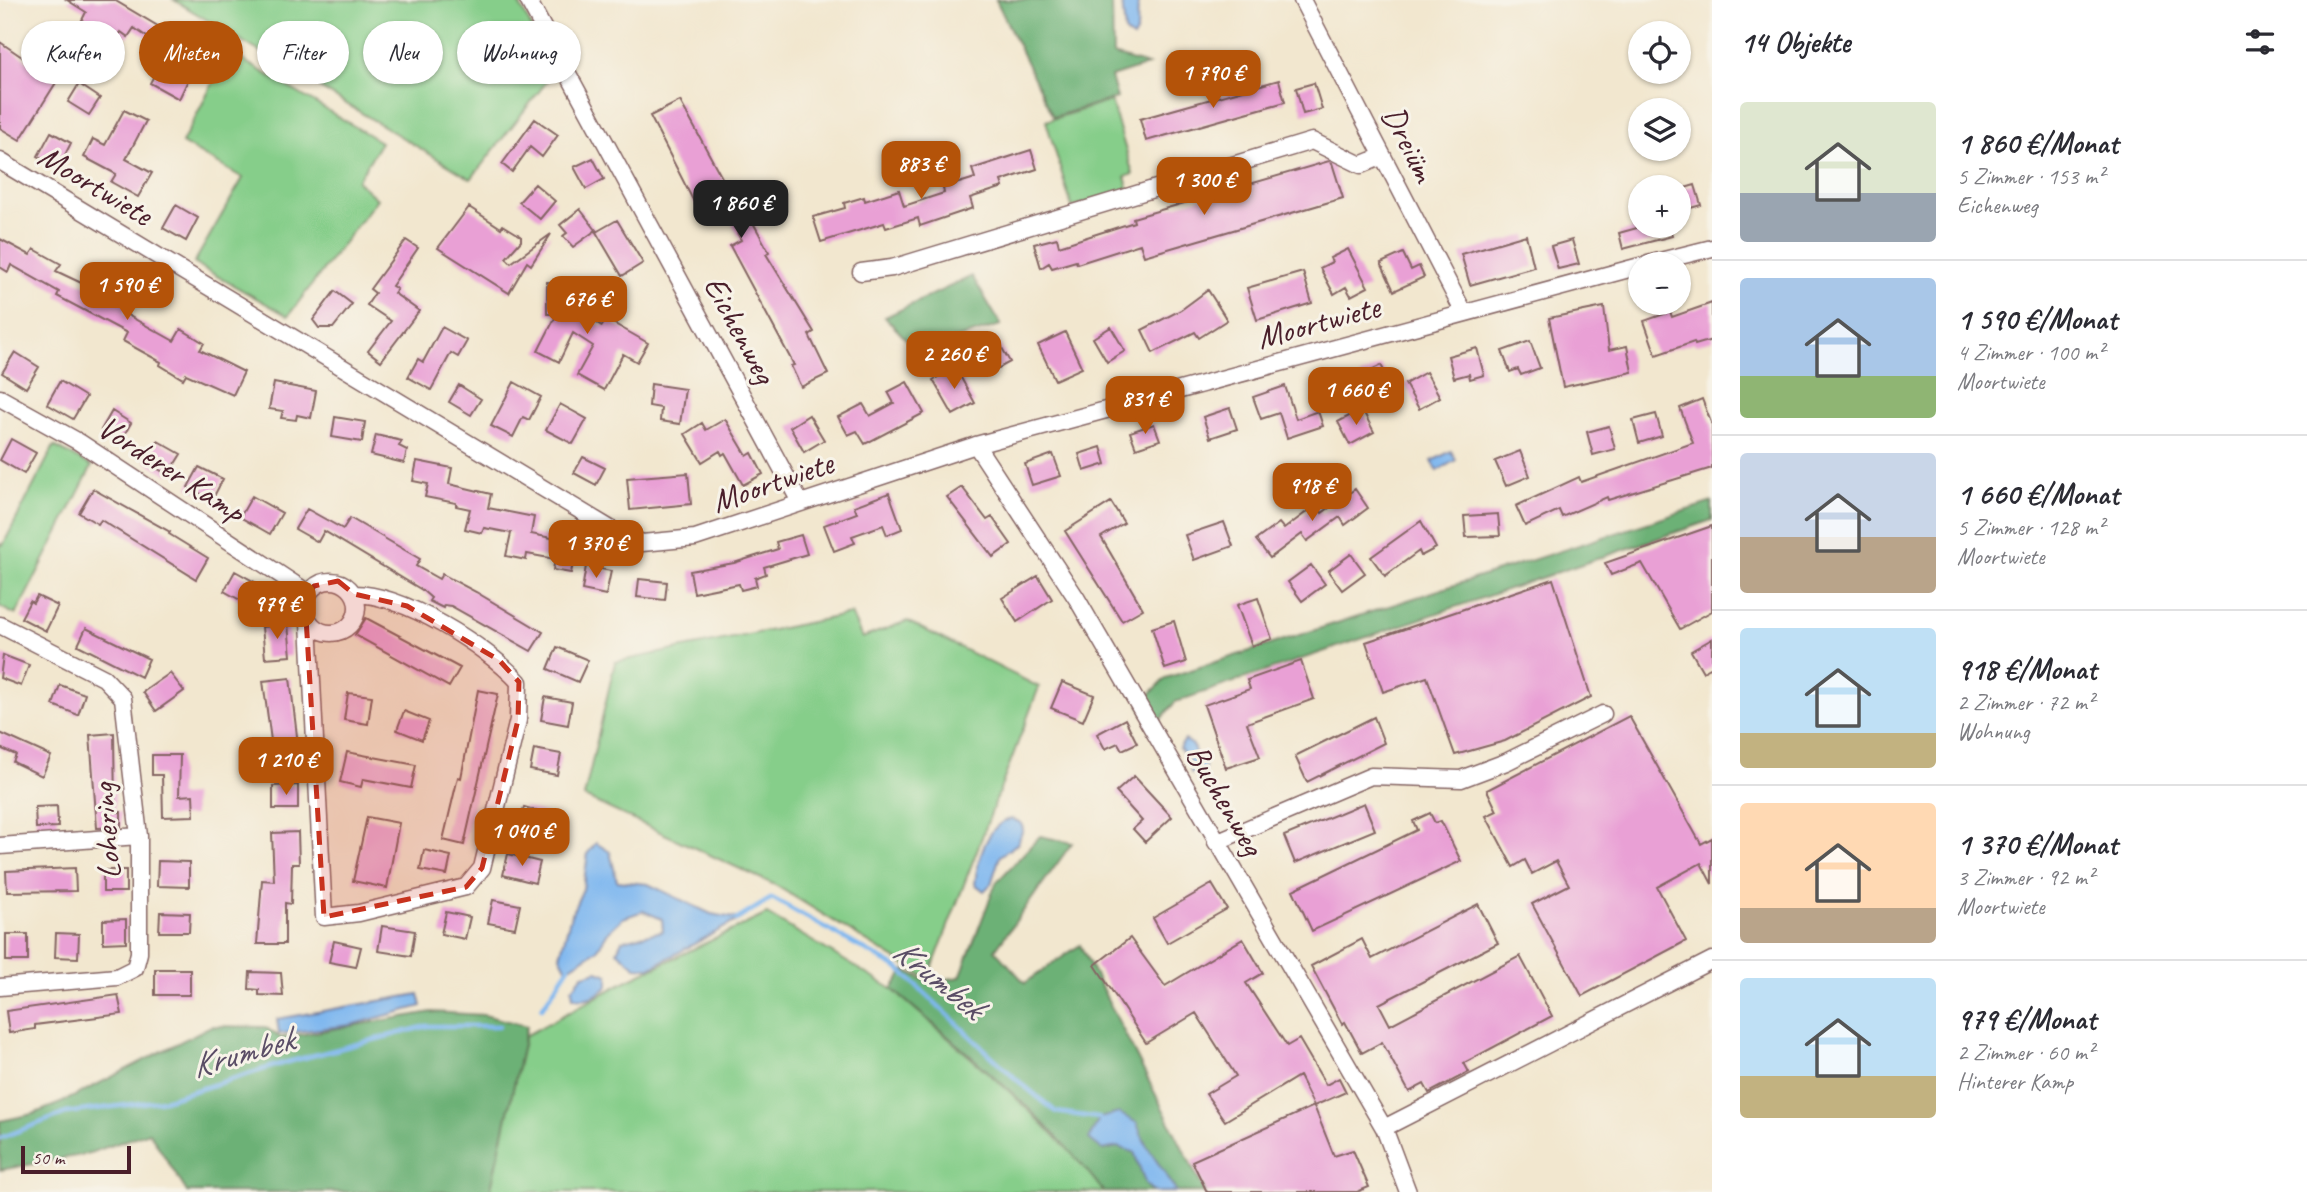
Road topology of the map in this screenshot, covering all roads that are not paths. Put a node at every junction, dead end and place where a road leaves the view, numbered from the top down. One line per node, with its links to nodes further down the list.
1 (528, 0): 12 (street, Eichenweg)
2 (1302, 0): 3 (street, Dreiüm)
3 (1383, 156): 8 (street); 9 (street, Dreiüm)
4 (0, 161): 12 (street, Moortwiete)
5 (1712, 248): 6 (street)
6 (1691, 253)
7 (1628, 269): 9 (street, Moortwiete)
8 (861, 272)
9 (1464, 313): 11 (street, Moortwiete)
10 (0, 398): 13 (street, Vorderer Kamp)
11 (976, 445): 12 (street, Moortwiete); 19 (street, Buchenweg)
12 (800, 502)
13 (308, 593): 14 (street); 15 (street)
14 (354, 594): 15 (street); 15 (street)
15 (309, 622)
16 (0, 625): 18 (street, Lohering)
17 (1603, 714): 19 (street)
18 (139, 836): 20 (street); 22 (street, Lohering)
19 (1216, 842): 23 (street, Buchenweg)
20 (0, 846)
21 (1712, 960): 23 (street)
22 (0, 987)
23 (1384, 1128): 24 (street, Buchenweg)
24 (1408, 1192)

